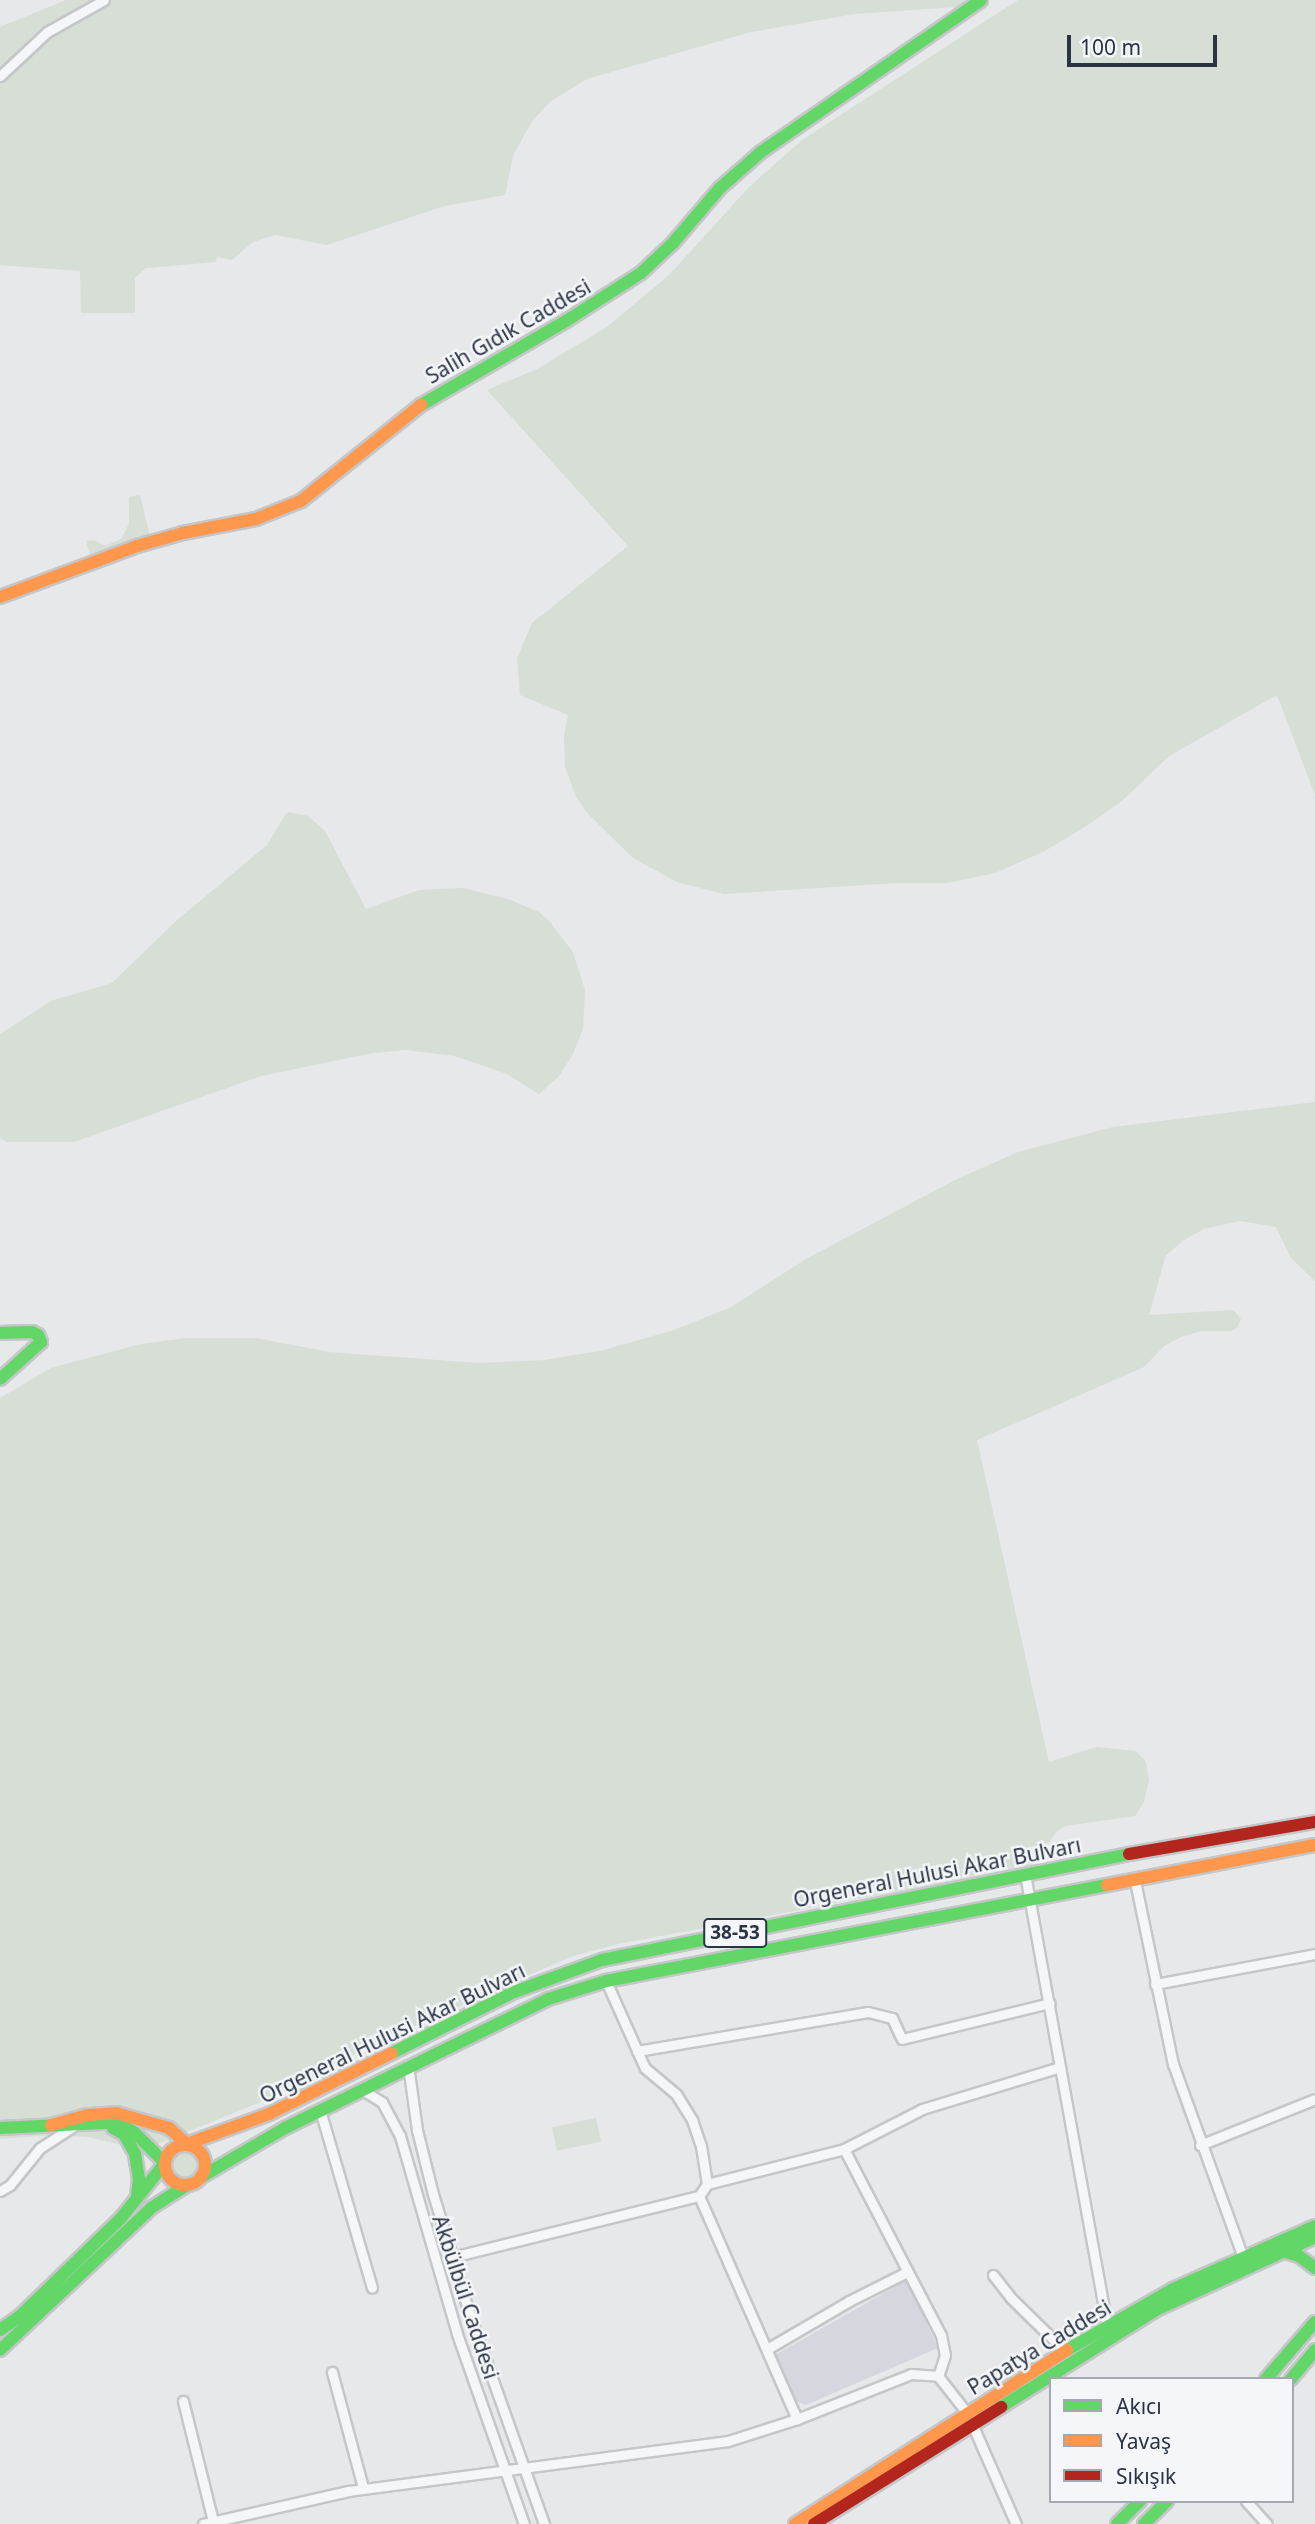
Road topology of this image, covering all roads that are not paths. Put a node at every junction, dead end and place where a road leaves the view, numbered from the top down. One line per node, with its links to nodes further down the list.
1 (104, 0): 3 (street)
2 (981, 0): 4 (main road, Salih Gıdık Caddesi)
3 (0, 76)
4 (0, 597)
5 (0, 1333): 6 (main road)
6 (0, 1379)
7 (1315, 1822): 9 (main road, Orgeneral Hulusi Akar Bulvarı / 38-53)
8 (1315, 1845): 10 (main road, Orgeneral Hulusi Akar Bulvarı)
9 (1025, 1874): 11 (street); 26 (main road, Orgeneral Hulusi Akar Bulvarı / 38-53)
10 (1135, 1881): 11 (main road, Orgeneral Hulusi Akar Bulvarı); 14 (street)
11 (1031, 1902): 13 (main road, Orgeneral Hulusi Akar Bulvarı); 15 (street)
12 (1315, 1954): 14 (street)
13 (607, 1981): 16 (street); 17 (main road, Orgeneral Hulusi Akar Bulvarı)
14 (1155, 1984): 27 (street)
15 (1050, 2003): 16 (street); 18 (street)
16 (637, 2051): 31 (street)
17 (408, 2065): 19 (main road, Orgeneral Hulusi Akar Bulvarı); 39 (street, Akbülbül Caddesi)
18 (1060, 2067): 28 (street); 46 (street)
19 (361, 2089): 21 (main road, Orgeneral Hulusi Akar Bulvarı); 60 (street, Akbülbül Caddesi)
20 (1315, 2099): 27 (street)
21 (320, 2110): 30 (main road, Orgeneral Hulusi Akar Bulvarı); 44 (street)
22 (102, 2123): 23 (main road); 29 (main road); 35 (main road)
23 (78, 2124): 24 (main road); 33 (street)
24 (51, 2125): 25 (main road); 26 (main road)
25 (0, 2128)
26 (187, 2144): 29 (main road); 30 (main road)
27 (1200, 2145): 40 (street)
28 (844, 2149): 31 (street); 42 (street)
29 (165, 2163): 32 (main road); 35 (main road)
30 (201, 2177): 32 (main road)
31 (707, 2184): 34 (street)
32 (187, 2185): 49 (main road)
33 (0, 2191)
34 (699, 2196): 39 (street); 48 (street)
35 (136, 2202): 47 (main road)
36 (1315, 2226): 40 (main road, Papatya Caddesi)
37 (1315, 2237): 38 (main road, Papatya Caddesi)
38 (1282, 2251): 41 (main road); 51 (main road, Papatya Caddesi)
39 (452, 2257): 59 (street, Akbülbül Caddesi)
40 (1243, 2257): 46 (main road, Papatya Caddesi)
41 (1315, 2268)
42 (907, 2272): 48 (street); 53 (street)
43 (993, 2275): 51 (street)
44 (372, 2288)
45 (1315, 2322): 54 (main road)
46 (1107, 2327): 51 (main road, Papatya Caddesi)
47 (0, 2330)
48 (767, 2349): 58 (street)
49 (0, 2350)
50 (1315, 2350): 55 (main road)
51 (1069, 2356): 57 (main road, Papatya Caddesi)
52 (332, 2372): 61 (street)
53 (939, 2376): 57 (street); 58 (street)
54 (1268, 2377)
55 (1293, 2377)
56 (183, 2401): 65 (street)
57 (969, 2418): 69 (main road, Papatya Caddesi); 70 (main road, Papatya Caddesi); 71 (street)
58 (797, 2419): 59 (street)
59 (524, 2467): 60 (street); 68 (street, Akbülbül Caddesi)
60 (505, 2469): 61 (street); 67 (street, Akbülbül Caddesi)
61 (363, 2488): 65 (street)
62 (1138, 2503): 72 (main road)
63 (1165, 2503): 73 (main road)
64 (1248, 2503): 74 (street)
65 (214, 2521): 66 (street)
66 (203, 2524)
67 (524, 2524)
68 (544, 2524)
69 (795, 2524)
70 (814, 2524)
71 (1016, 2524)
72 (1117, 2524)
73 (1143, 2524)
74 (1267, 2524)

